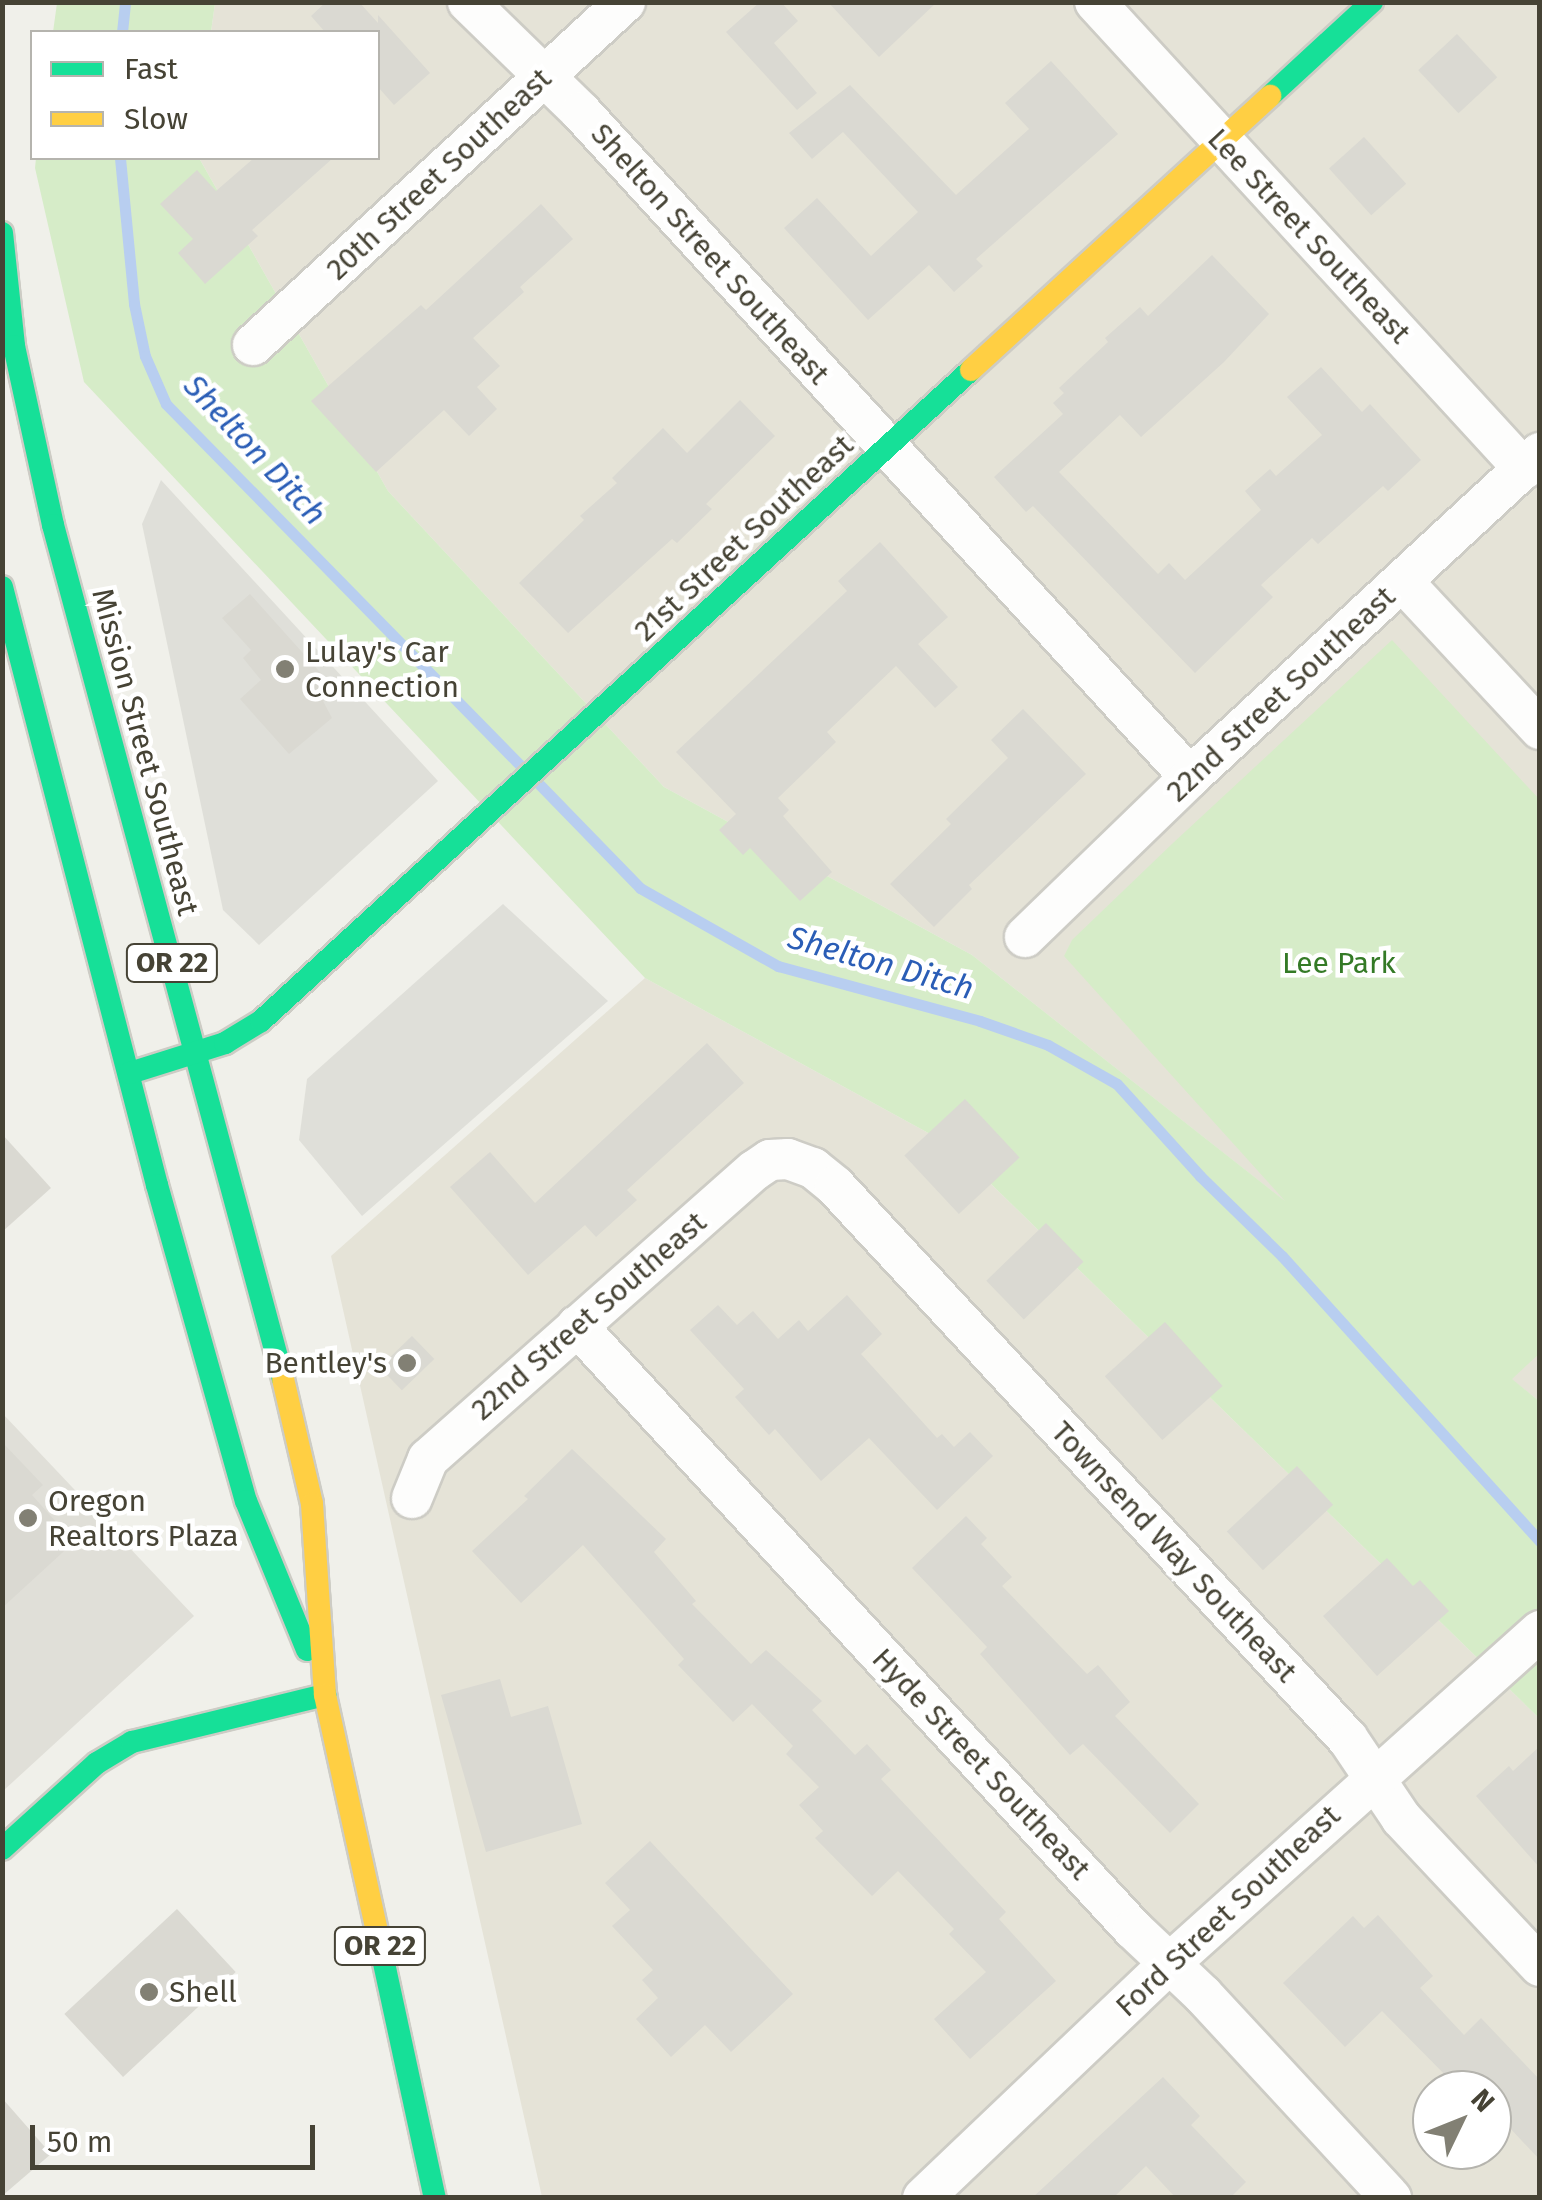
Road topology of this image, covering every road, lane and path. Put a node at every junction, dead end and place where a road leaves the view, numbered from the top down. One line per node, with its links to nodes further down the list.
1 (468, 2): 5 (street, Shelton Street Southeast)
2 (625, 2): 5 (street, 20th Street Southeast)
3 (1095, 2): 6 (street, Lee Street Southeast)
4 (1372, 2): 6 (main road, 21st Street Southeast)
5 (546, 75): 8 (street, 20th Street Southeast); 9 (street, Shelton Street Southeast)
6 (1220, 139): 9 (main road, 21st Street Southeast); 10 (street, Lee Street Southeast)
7 (2, 233): 13 (main road, Mission Street Southeast / OR 22)
8 (254, 344)
9 (886, 446): 16 (street, Shelton Street Southeast); 18 (main road, 21st Street Southeast)
10 (1531, 461): 11 (street, 22nd Street Southeast)
11 (1403, 582): 15 (street); 16 (street, 22nd Street Southeast)
12 (2, 587): 14 (main road, Mission Street Southeast / OR 22)
13 (80, 630): 14 (street); 18 (main road, Mission Street Southeast / OR 22)
14 (9, 647): 19 (main road, Mission Street Southeast / OR 22)
15 (1540, 729)
16 (1190, 777): 17 (street, 22nd Street Southeast)
17 (1026, 938)
18 (196, 1052): 19 (main road, 21st Street Southeast); 24 (main road, Mission Street Southeast / OR 22)
19 (130, 1073): 24 (main road, Mission Street Southeast / OR 22)
20 (788, 1158): 21 (street, 22nd Street Southeast); 25 (street, Townsend Way Southeast)
21 (577, 1326): 22 (street, 22nd Street Southeast); 27 (street, Hyde Street Southeast)
22 (412, 1498)
23 (1531, 1639): 25 (street, Ford Street Southeast)
24 (325, 1694): 26 (main road); 29 (main road, Mission Street Southeast / OR 22)
25 (1374, 1776): 27 (street, Ford Street Southeast); 28 (street, Townsend Way Southeast)
26 (2, 1849)
27 (1169, 1964): 30 (street, Ford Street Southeast); 31 (street, Hyde Street Southeast)
28 (1540, 1966)
29 (435, 2198)
30 (924, 2198)
31 (1391, 2198)

